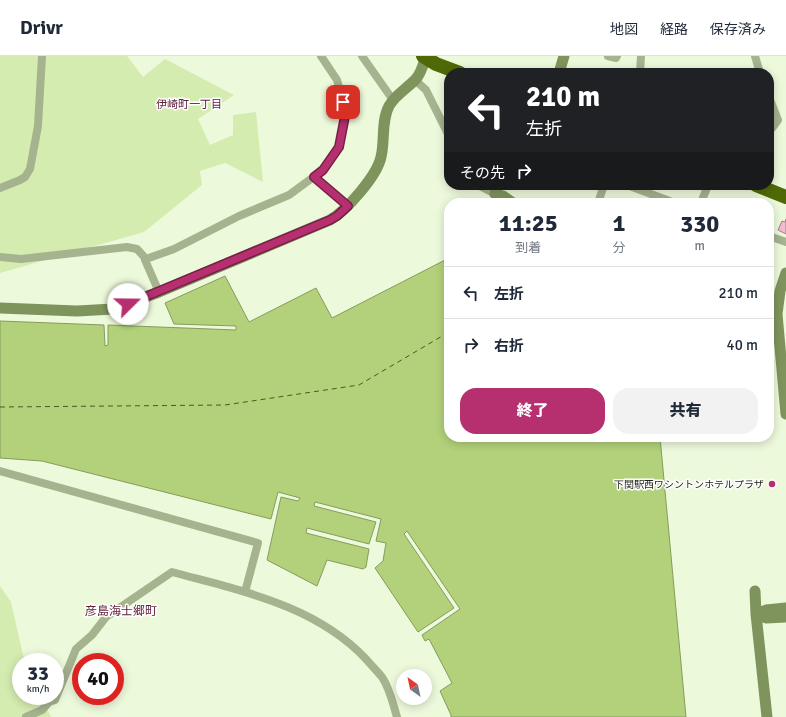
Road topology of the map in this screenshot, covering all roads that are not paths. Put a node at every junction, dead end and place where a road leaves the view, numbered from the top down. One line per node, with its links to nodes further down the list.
1 (42, 56): 20 (street)
2 (321, 56): 19 (street)
3 (362, 56): 15 (street)
4 (564, 56): 11 (street)
5 (608, 56): 6 (street)
6 (617, 56)
7 (641, 56): 12 (street)
8 (755, 56): 13 (street)
9 (425, 57): 10 (highway); 14 (street)
10 (449, 68)
11 (560, 68)
12 (640, 68)
13 (759, 68)
14 (415, 80): 15 (street); 18 (street)
15 (393, 100): 27 (street)
16 (774, 110): 17 (street)
17 (774, 125)
18 (444, 126)
19 (314, 177): 27 (street); 30 (street)
20 (0, 188)
21 (496, 190): 25 (street)
22 (640, 190): 26 (street)
23 (768, 190): 24 (highway)
24 (786, 197)
25 (506, 198)
26 (662, 198)
27 (348, 206): 33 (street)
28 (774, 238): 29 (street)
29 (786, 242)
30 (0, 257)
31 (145, 260): 33 (street)
32 (786, 273): 35 (street)
33 (159, 292): 34 (street)
34 (0, 308)
35 (786, 414)
36 (0, 471): 38 (street)
37 (755, 591): 40 (street)
38 (245, 592): 42 (street); 43 (street)
39 (786, 608): 40 (street)
40 (756, 614): 41 (street); 44 (street)
41 (786, 617)
42 (26, 717)
43 (397, 717)
44 (766, 717)

